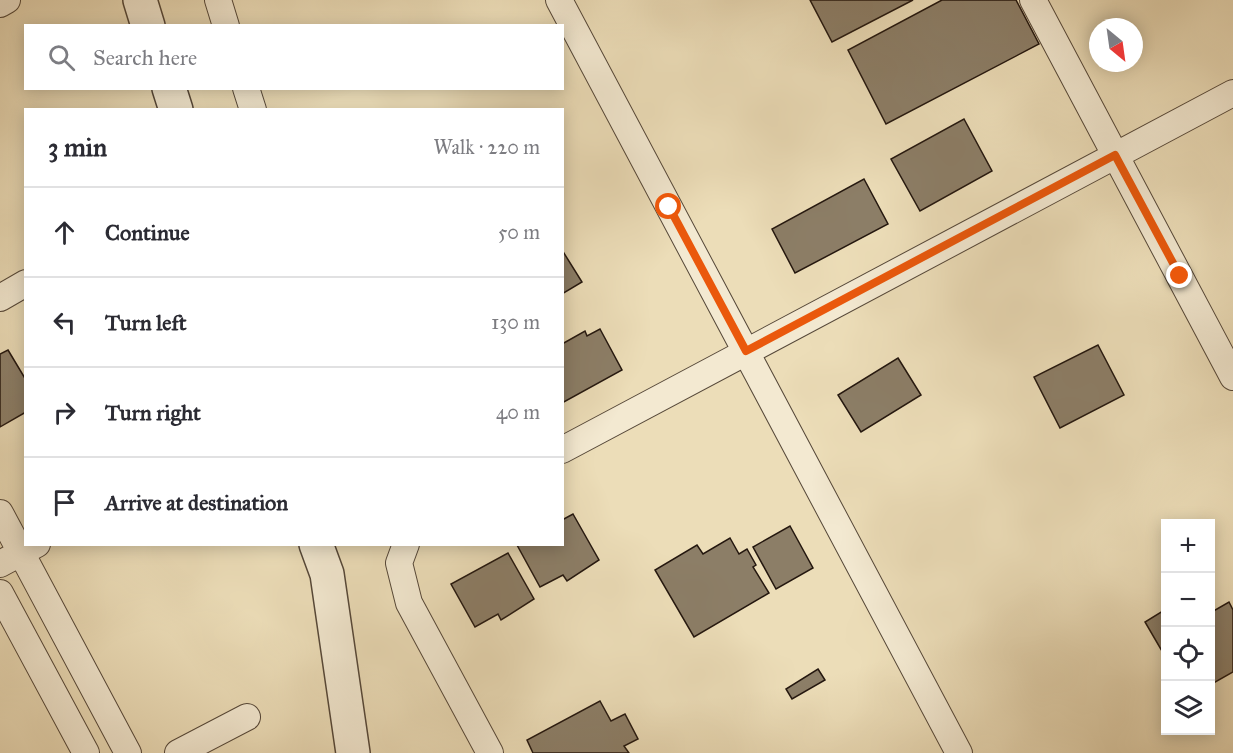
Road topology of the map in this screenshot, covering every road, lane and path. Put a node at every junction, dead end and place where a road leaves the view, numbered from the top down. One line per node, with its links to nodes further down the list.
1 (7, 0): 6 (street)
2 (140, 0): 7 (street)
3 (218, 0): 8 (street)
4 (559, 0): 17 (street)
5 (1033, 0): 14 (street)
6 (0, 4)
7 (147, 24)
8 (225, 24)
9 (170, 90): 12 (street)
10 (247, 90): 13 (street)
11 (1233, 93): 14 (street)
12 (175, 108)
13 (252, 108)
14 (1115, 155): 17 (street); 18 (street)
15 (24, 284): 16 (street)
16 (0, 298)
17 (746, 351): 19 (street); 31 (street)
18 (1233, 377)
19 (564, 449)
20 (0, 513): 23 (street)
21 (317, 546): 29 (street)
22 (405, 546): 30 (street)
23 (19, 554): 27 (street)
24 (0, 592): 26 (street)
25 (247, 717): 28 (street)
26 (86, 753)
27 (128, 753)
28 (178, 753)
29 (353, 753)
30 (490, 753)
31 (959, 753)

